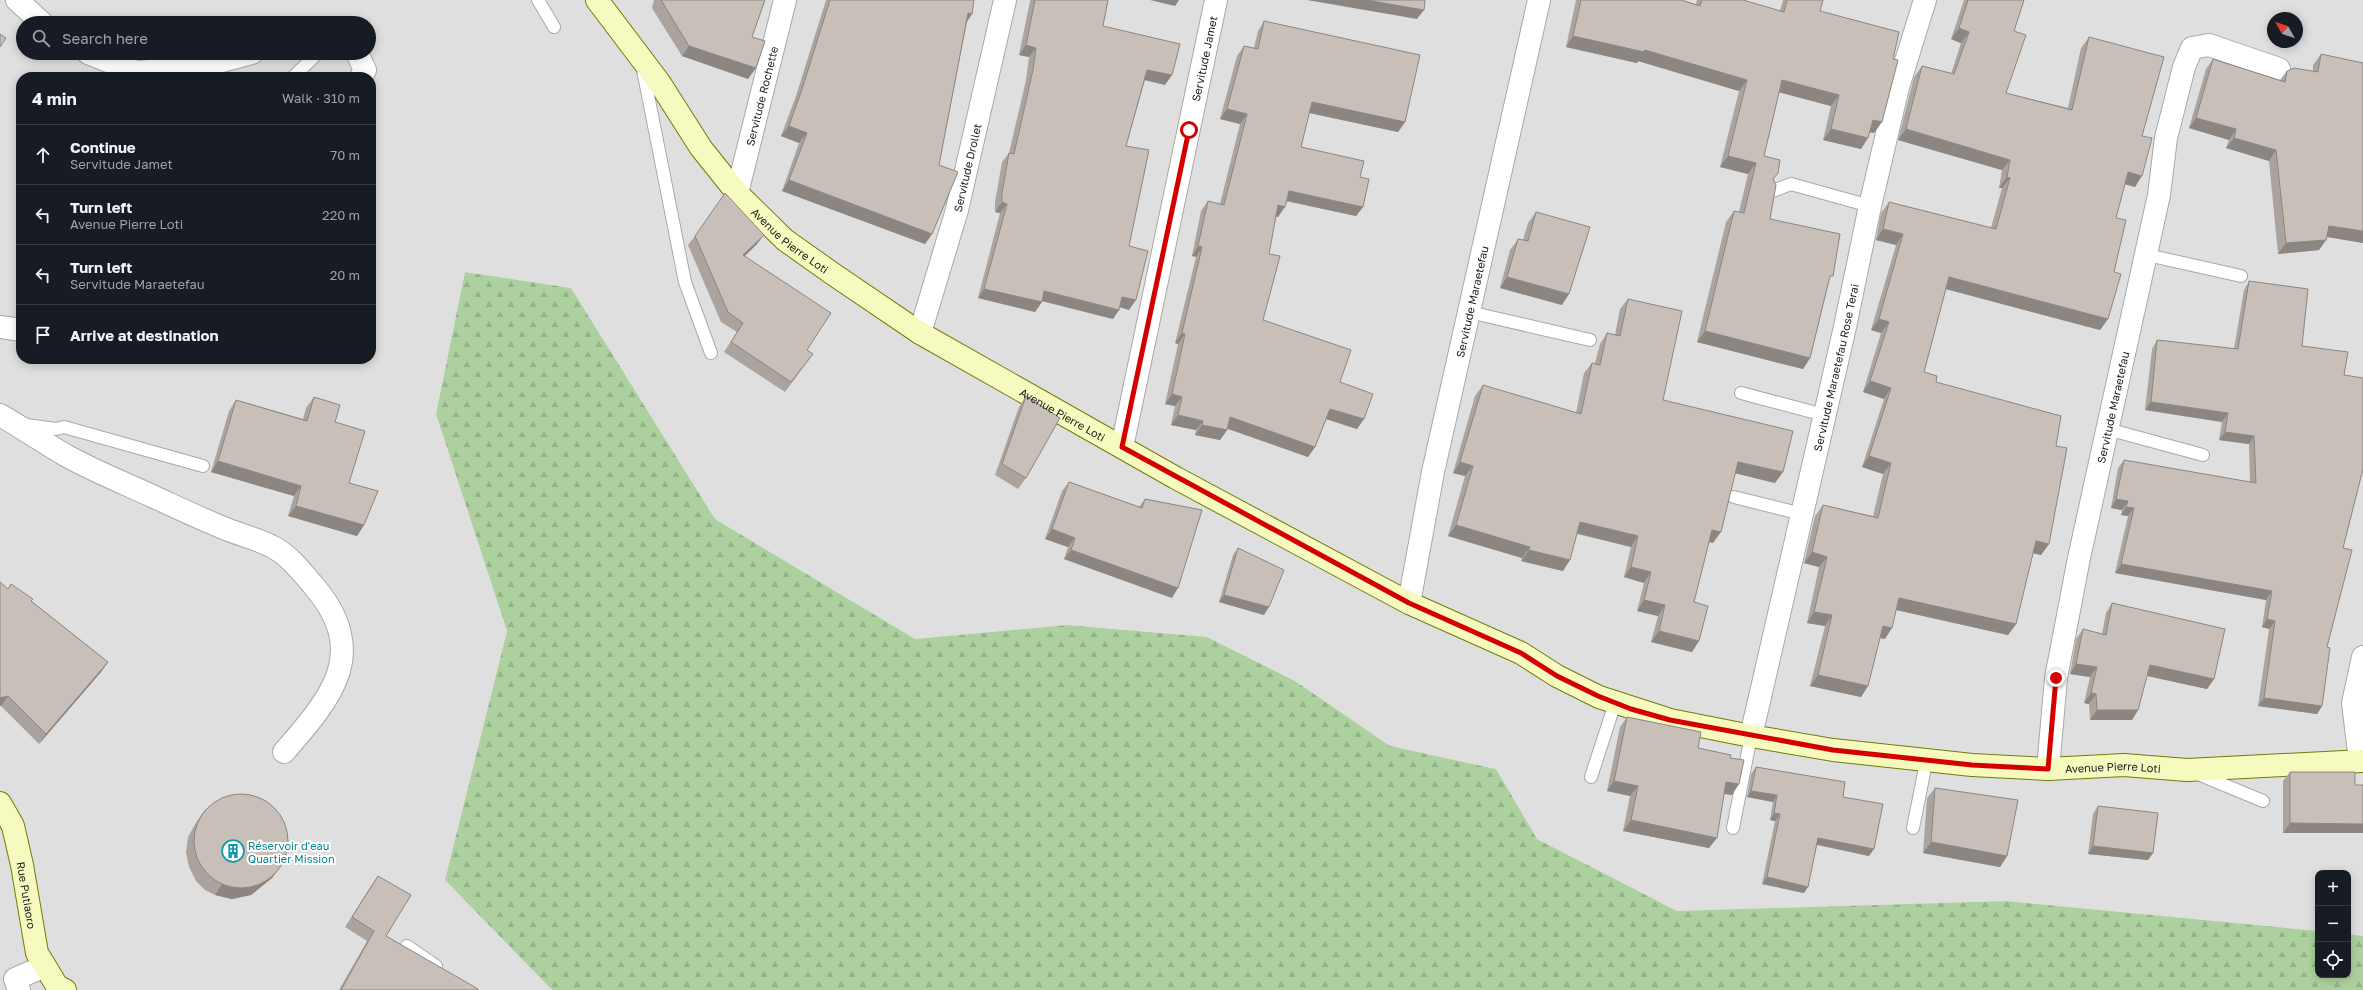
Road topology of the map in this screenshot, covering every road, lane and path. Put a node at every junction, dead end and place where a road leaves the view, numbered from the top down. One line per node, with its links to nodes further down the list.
1 (17, 0): 9 (street)
2 (538, 0): 10 (lane)
3 (597, 0): 11 (main road, Avenue Pierre Loti)
4 (785, 0): 22 (street, Servitude Rochette)
5 (1004, 0): 29 (street, Servitude Drollet)
6 (1216, 0): 36 (street, Servitude Jamet)
7 (1540, 0): 26 (street, Servitude Maraetefau)
8 (1925, 0): 23 (street, Servitude Maraetefau Rose Terai)
9 (34, 16)
10 (554, 27)
11 (640, 57): 22 (main road, Avenue Pierre Loti); 31 (lane)
12 (106, 60): 17 (street)
13 (226, 60): 18 (street)
14 (311, 60): 19 (lane)
15 (360, 60): 20 (street)
16 (2280, 69): 24 (street, Servitude Maraetefau)
17 (136, 72)
18 (164, 72)
19 (298, 72)
20 (364, 72)
21 (1773, 191): 23 (lane)
22 (737, 193): 29 (main road, Avenue Pierre Loti)
23 (1870, 206): 33 (street, Servitude Maraetefau Rose Terai)
24 (2147, 255): 25 (lane); 35 (street, Servitude Maraetefau)
25 (2241, 276)
26 (1468, 312): 30 (lane); 41 (street, Servitude Maraetefau)
27 (0, 327): 28 (street)
28 (16, 329)
29 (920, 333): 36 (main road, Avenue Pierre Loti)
30 (1590, 340)
31 (711, 353)
32 (1741, 393): 33 (lane)
33 (1824, 415): 40 (street, Servitude Maraetefau Rose Terai)
34 (8, 420): 38 (lane); 45 (street)
35 (2107, 430): 37 (lane); 48 (street, Servitude Maraetefau)
36 (1122, 447): 41 (main road, Avenue Pierre Loti)
37 (2203, 455)
38 (203, 466)
39 (1734, 496): 40 (lane)
40 (1802, 514): 44 (street, Servitude Maraetefau Rose Terai)
41 (1409, 603): 43 (main road, Avenue Pierre Loti)
42 (2363, 657): 47 (street)
43 (1615, 703): 44 (main road, Avenue Pierre Loti); 50 (lane)
44 (1751, 736): 46 (main road, Avenue Pierre Loti); 53 (lane)
45 (284, 752)
46 (1925, 760): 48 (main road, Avenue Pierre Loti); 54 (lane)
47 (2362, 761): 49 (main road, Avenue Pierre Loti)
48 (2048, 769): 49 (main road, Avenue Pierre Loti)
49 (2187, 770): 51 (lane)
50 (1591, 777)
51 (2263, 801)
52 (0, 803): 56 (main road, Rue Putiaoro)
53 (1733, 828)
54 (1913, 828)
55 (408, 946): 57 (lane)
56 (45, 966): 58 (main road, Rue Putiaoro); 59 (street)
57 (445, 972)
58 (60, 989)
59 (19, 990)

